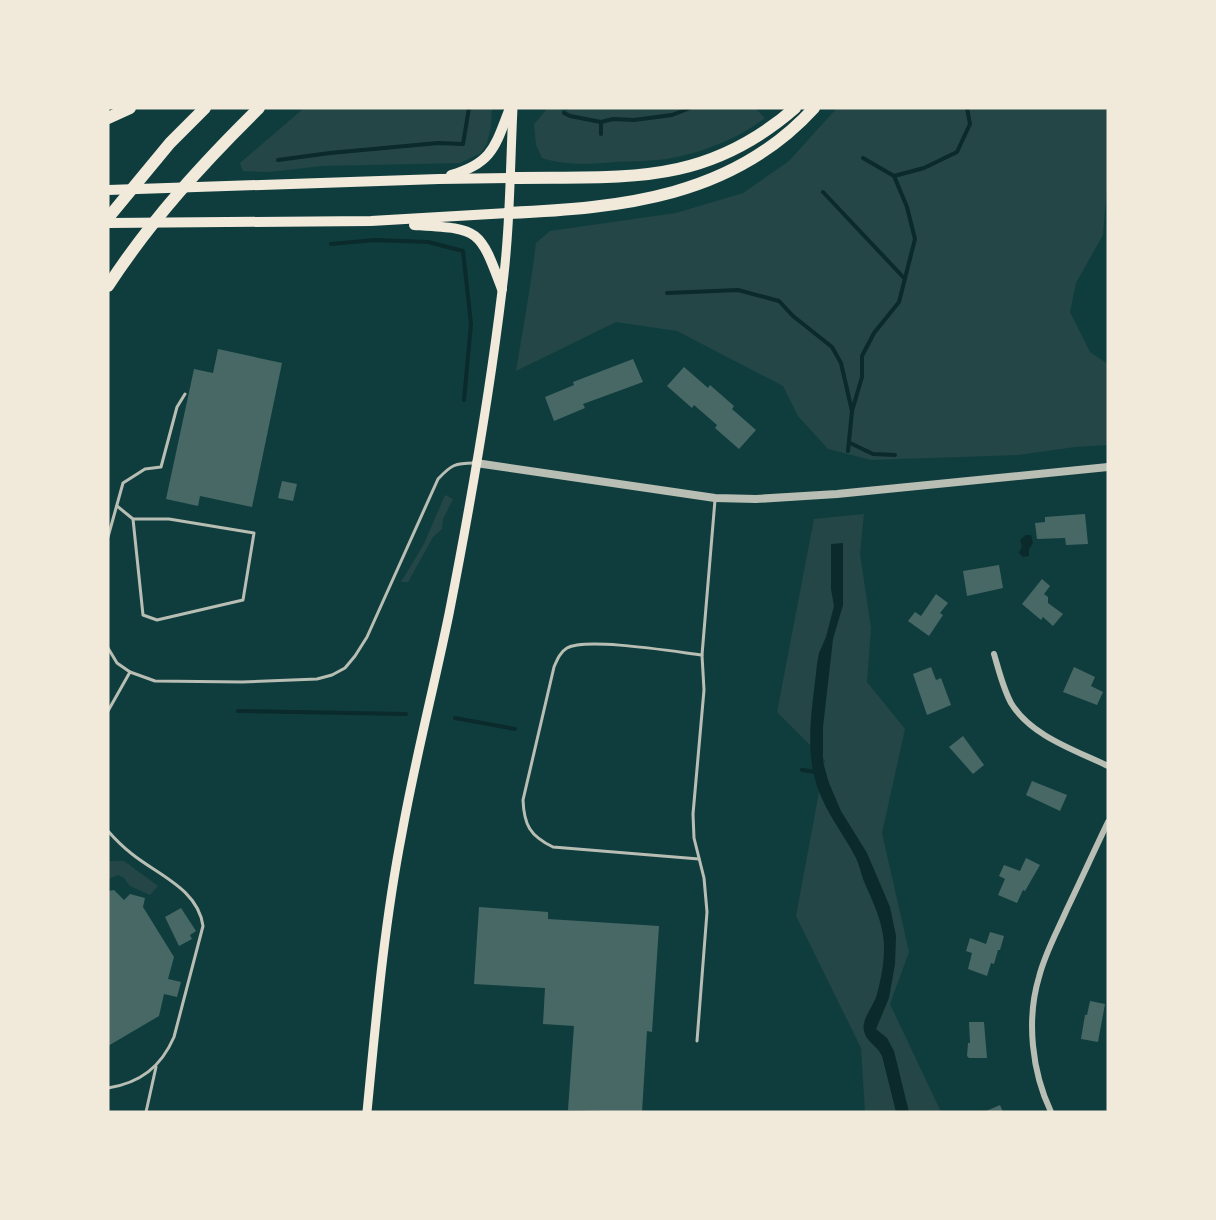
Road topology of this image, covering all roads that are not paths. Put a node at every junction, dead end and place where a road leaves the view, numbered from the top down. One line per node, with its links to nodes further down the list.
1 (130, 108): 7 (highway)
2 (205, 108): 12 (highway)
3 (259, 108): 15 (highway)
4 (511, 108): 8 (main road); 9 (main road)
5 (795, 108): 8 (highway)
6 (814, 108): 11 (highway)
7 (108, 118)
8 (510, 178): 9 (main road); 11 (main road)
9 (439, 179): 10 (main road)
10 (108, 190)
11 (508, 213): 13 (main road); 16 (main road)
12 (108, 218)
13 (372, 221): 14 (main road); 16 (main road)
14 (108, 223)
15 (108, 286)
16 (502, 289): 18 (main road)
17 (185, 394): 21 (lane)
18 (476, 464): 20 (street); 27 (lane); 37 (main road)
19 (1108, 467): 20 (street)
20 (715, 498): 26 (lane)
21 (117, 506): 22 (lane); 23 (lane)
22 (133, 519): 22 (lane)
23 (108, 537)
24 (108, 648): 27 (lane)
25 (994, 654): 29 (street)
26 (702, 656): 32 (lane); 32 (lane)
27 (130, 672): 28 (lane)
28 (108, 711)
29 (1108, 766)
30 (1108, 822): 38 (street)
31 (108, 831): 34 (lane)
32 (699, 859): 33 (lane)
33 (697, 1041)
34 (157, 1065): 35 (lane); 36 (lane)
35 (108, 1088)
36 (146, 1112)
37 (367, 1112)
38 (1051, 1112)

